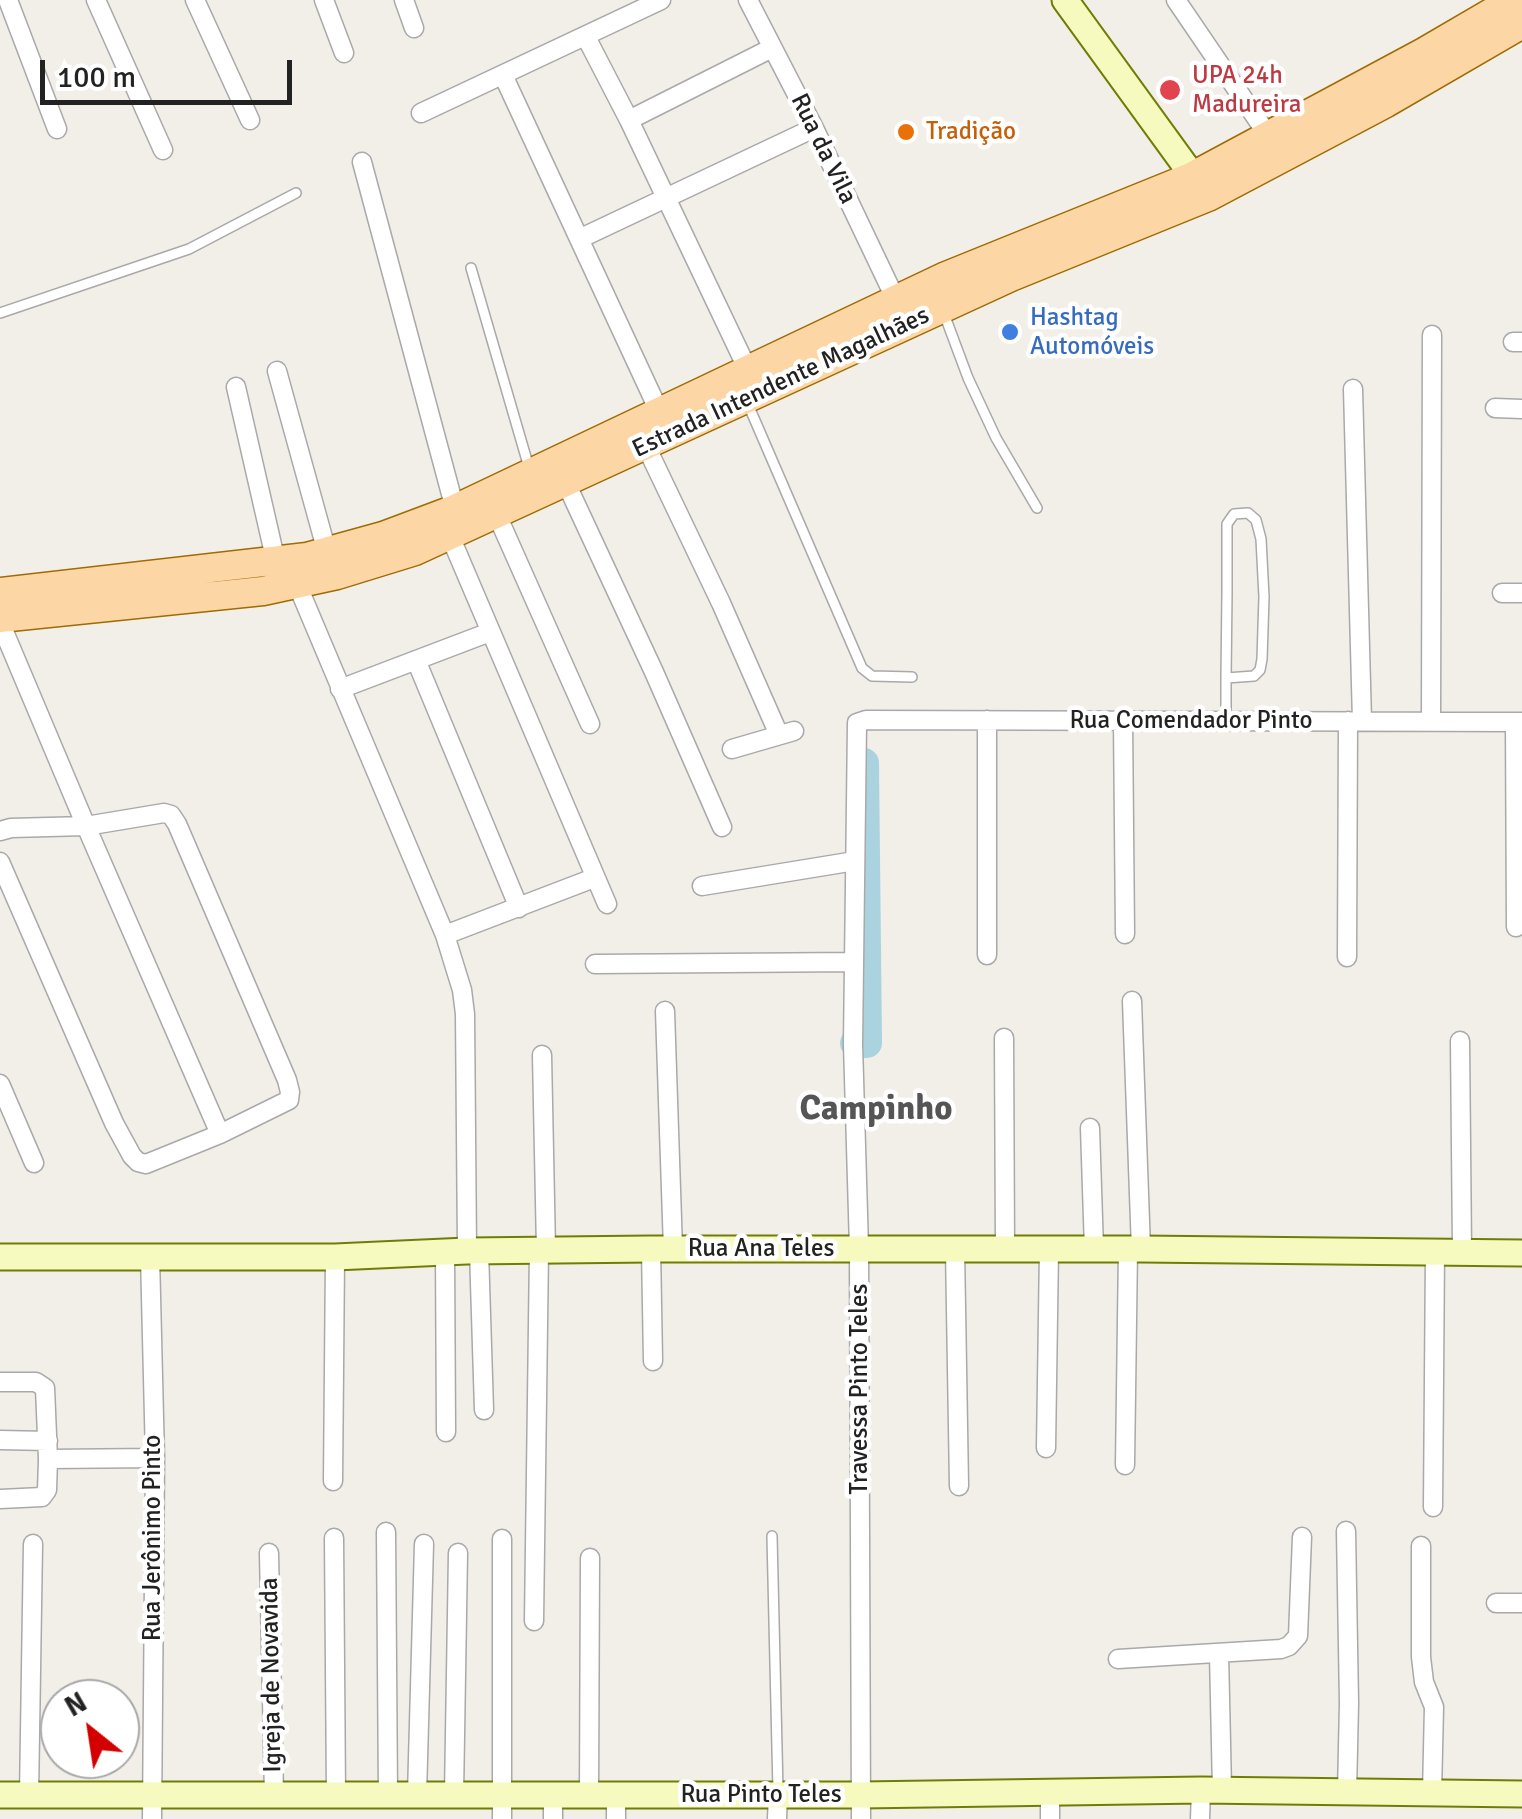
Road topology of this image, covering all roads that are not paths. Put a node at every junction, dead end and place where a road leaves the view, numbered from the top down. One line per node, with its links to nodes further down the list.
1 (8, 0): 21 (street)
2 (96, 0): 23 (street)
3 (194, 0): 18 (street)
4 (324, 0): 15 (street)
5 (404, 0): 12 (street)
6 (662, 0): 13 (street)
7 (748, 0): 14 (street, Rua da Vila)
8 (1065, 0): 25 (street)
9 (1176, 0): 22 (street)
10 (1512, 0): 22 (main road, Estrada Intendente Magalhães)
11 (1522, 24): 22 (main road, Estrada Intendente Magalhães)
12 (414, 28)
13 (586, 37): 16 (street); 19 (street)
14 (772, 48): 19 (street); 20 (street, Rua da Vila)
15 (344, 52)
16 (503, 75): 17 (street); 28 (street)
17 (421, 113)
18 (250, 120)
19 (630, 120): 27 (street)
20 (814, 128): 27 (street); 30 (street, Rua da Vila)
21 (57, 129)
22 (1277, 148): 25 (main road, Estrada Intendente Magalhães)
23 (163, 150)
24 (362, 162): 47 (street)
25 (1200, 187): 30 (main road, Estrada Intendente Magalhães); 31 (main road, Estrada Intendente Magalhães)
26 (296, 193): 32 (lane)
27 (667, 197): 28 (street); 34 (street)
28 (579, 239): 41 (street)
29 (471, 268): 43 (lane)
30 (896, 300): 34 (main road, Estrada Intendente Magalhães)
31 (942, 308): 38 (main road, Estrada Intendente Magalhães); 45 (lane)
32 (0, 314)
33 (1432, 335): 63 (street)
34 (748, 370): 41 (main road, Estrada Intendente Magalhães)
35 (277, 371): 48 (street)
36 (236, 387): 49 (street)
37 (1353, 389): 65 (street)
38 (746, 400): 42 (main road, Estrada Intendente Magalhães); 57 (lane)
39 (1495, 408): 40 (street)
40 (1522, 408)
41 (659, 412): 43 (main road, Estrada Intendente Magalhães)
42 (645, 444): 44 (main road, Estrada Intendente Magalhães); 68 (street)
43 (531, 473): 47 (main road, Estrada Intendente Magalhães)
44 (566, 483): 46 (main road, Estrada Intendente Magalhães); 70 (street)
45 (1037, 508)
46 (497, 515): 47 (main road, Estrada Intendente Magalhães); 67 (street)
47 (453, 522): 48 (main road, Estrada Intendente Magalhães); 50 (main road, Estrada Intendente Magalhães); 55 (street)
48 (327, 552): 49 (main road, Estrada Intendente Magalhães)
49 (276, 562): 51 (main road, Estrada Intendente Magalhães)
50 (297, 584): 54 (main road, Estrada Intendente Magalhães); 59 (street)
51 (0, 592)
52 (1502, 594): 53 (street)
53 (1522, 594)
54 (0, 620): 69 (street)
55 (490, 632): 56 (street); 74 (street)
56 (416, 660): 59 (street); 77 (street)
57 (912, 677)
58 (1226, 678): 58 (lane); 62 (lane)
59 (340, 689): 80 (street)
60 (987, 720): 61 (street, Rua Comendador Pinto); 64 (street, Rua Comendador Pinto); 81 (street)
61 (1123, 720): 62 (street, Rua Comendador Pinto); 79 (street)
62 (1226, 720): 65 (street, Rua Comendador Pinto)
63 (1431, 720): 65 (street, Rua Comendador Pinto); 66 (street, Rua Comendador Pinto)
64 (860, 721): 72 (street, Travessa Pinto Teles)
65 (1355, 721): 82 (street)
66 (1519, 722): 78 (street)
67 (590, 724)
68 (732, 749)
69 (86, 826): 71 (street); 92 (street); 92 (street)
70 (722, 828)
71 (0, 831)
72 (854, 861): 75 (street); 83 (street, Travessa Pinto Teles)
73 (0, 862): 92 (street)
74 (594, 878): 76 (street); 77 (street)
75 (702, 886)
76 (606, 904)
77 (519, 908): 80 (street)
78 (1516, 927)
79 (1125, 934)
80 (445, 935): 103 (street)
81 (988, 956)
82 (1347, 957)
83 (854, 962): 84 (street); 94 (street, Travessa Pinto Teles)
84 (595, 964)
85 (1132, 1001): 98 (street)
86 (665, 1011): 95 (street)
87 (1004, 1038): 101 (street)
88 (1460, 1041): 104 (street)
89 (542, 1056): 99 (street)
90 (1, 1091): 93 (street)
91 (1090, 1128): 97 (street)
92 (220, 1134)
93 (34, 1162)
94 (859, 1248): 95 (street, Rua Ana Teles); 100 (street, Rua Ana Teles); 156 (street, Travessa Pinto Teles)
95 (662, 1249): 99 (street, Rua Ana Teles); 109 (street)
96 (1049, 1249): 97 (street, Rua Ana Teles); 101 (street, Rua Ana Teles); 114 (street)
97 (1094, 1249): 98 (street, Rua Ana Teles)
98 (1134, 1249): 102 (street, Rua Ana Teles); 117 (street)
99 (543, 1250): 103 (street, Rua Ana Teles); 136 (street)
100 (955, 1250): 101 (street, Rua Ana Teles); 119 (street)
101 (1005, 1250)
102 (1435, 1250): 104 (street, Rua Ana Teles); 121 (street)
103 (464, 1251): 108 (street, Rua Ana Teles); 111 (street); 112 (street)
104 (1462, 1251): 105 (street, Rua Ana Teles)
105 (1522, 1253)
106 (150, 1256): 107 (street, Rua Ana Teles); 108 (street, Rua Ana Teles); 116 (street, Rua Jerônimo Pinto)
107 (0, 1257)
108 (334, 1257): 118 (street)
109 (653, 1361)
110 (0, 1382): 115 (street)
111 (484, 1410)
112 (446, 1432)
113 (0, 1440): 115 (street)
114 (1046, 1448)
115 (48, 1450): 116 (street); 120 (street)
116 (155, 1458): 157 (street, Rua Jerônimo Pinto)
117 (1126, 1465)
118 (333, 1481)
119 (960, 1486)
120 (0, 1500)
121 (1434, 1507)
122 (1346, 1531): 141 (street)
123 (386, 1532): 150 (street)
124 (772, 1536): 152 (lane)
125 (334, 1538): 149 (street)
126 (1302, 1538): 137 (street)
127 (502, 1539): 153 (street)
128 (33, 1544): 147 (street)
129 (424, 1544): 151 (street)
130 (1421, 1546): 142 (street)
131 (270, 1553): 148 (street, Igreja de Novavida)
132 (458, 1553): 144 (street)
133 (590, 1558): 145 (street)
134 (1496, 1602): 135 (street)
135 (1522, 1603)
136 (534, 1620)
137 (1219, 1653): 138 (street); 139 (street)
138 (1118, 1659)
139 (1211, 1790): 140 (street, Rua Pinto Teles); 141 (street, Rua Pinto Teles); 159 (street)
140 (1050, 1792): 156 (street, Rua Pinto Teles); 158 (street)
141 (1348, 1793): 142 (street, Rua Pinto Teles)
142 (1432, 1793): 143 (street, Rua Pinto Teles)
143 (1522, 1794)
144 (454, 1795): 151 (street, Rua Pinto Teles); 153 (street, Rua Pinto Teles)
145 (589, 1795): 154 (street, Rua Pinto Teles); 155 (street, Rua Pinto Teles)
146 (0, 1796): 147 (street, Rua Pinto Teles)
147 (29, 1796): 157 (street, Rua Pinto Teles)
148 (274, 1796): 149 (street, Rua Pinto Teles); 157 (street, Rua Pinto Teles)
149 (336, 1796): 150 (street, Rua Pinto Teles)
150 (388, 1796): 151 (street, Rua Pinto Teles)
151 (417, 1796)
152 (777, 1806): 155 (street, Rua Pinto Teles); 156 (street, Rua Pinto Teles)
153 (502, 1807): 154 (street, Rua Pinto Teles)
154 (553, 1807)
155 (616, 1807)
156 (861, 1807)
157 (152, 1808)
158 (1050, 1819)
159 (1200, 1819)

